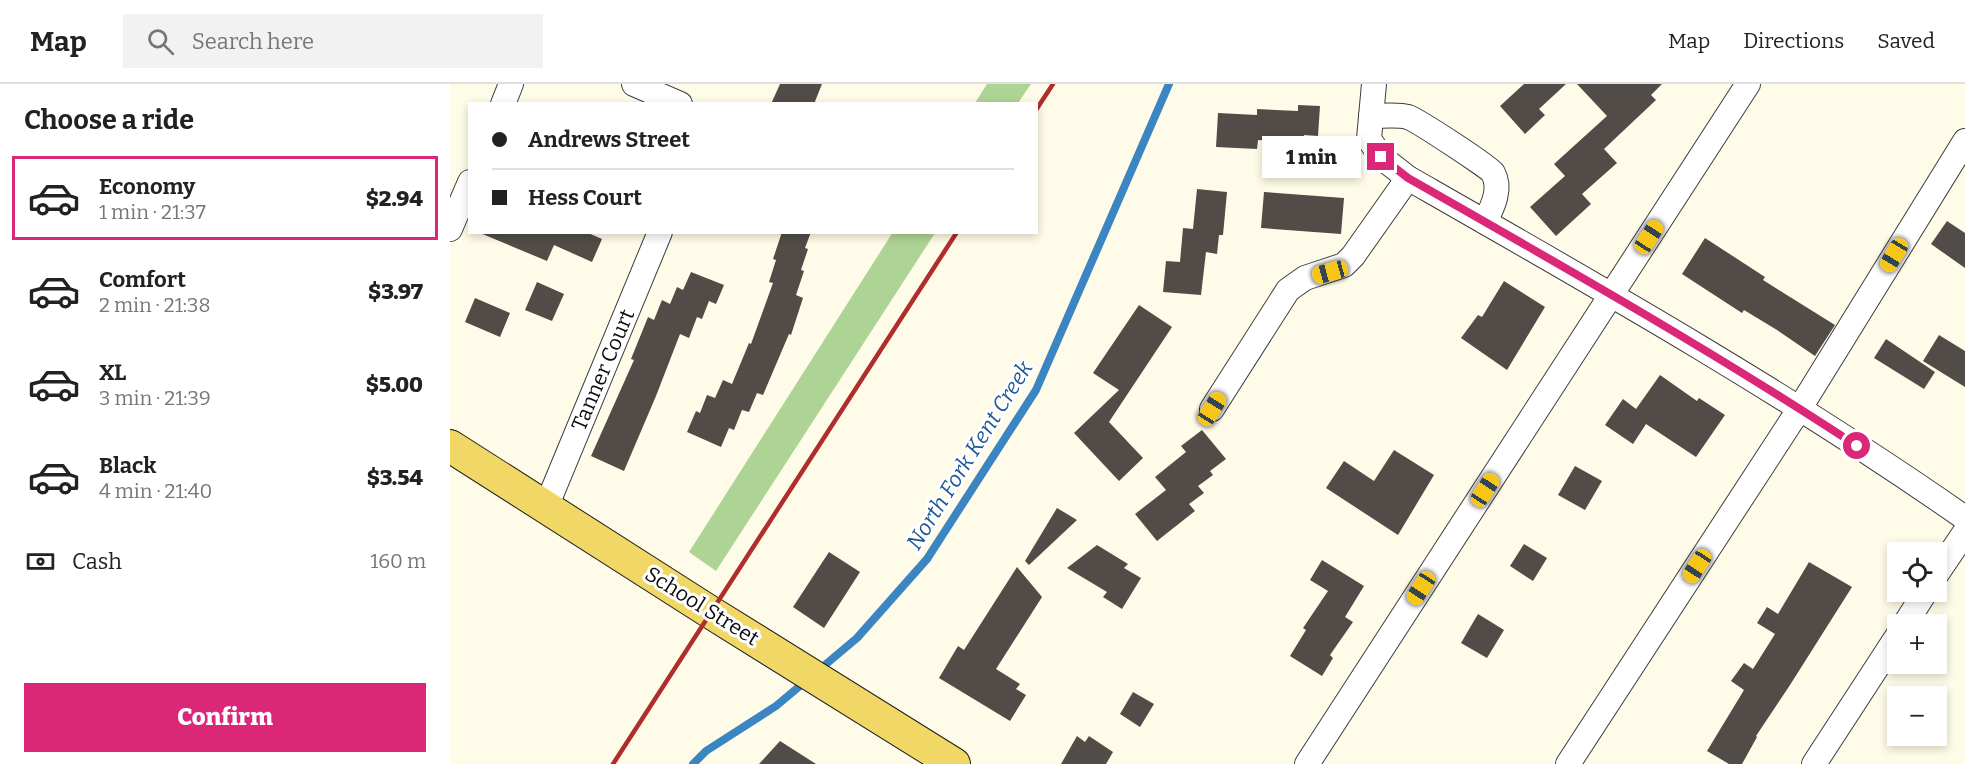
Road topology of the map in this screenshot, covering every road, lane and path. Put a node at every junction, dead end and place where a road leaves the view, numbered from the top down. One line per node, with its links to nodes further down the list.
1 (511, 84): 5 (street)
2 (634, 84): 6 (street)
3 (1374, 84): 7 (street)
4 (1748, 84): 14 (street)
5 (504, 102)
6 (675, 102)
7 (1371, 116): 9 (street); 11 (street)
8 (1965, 141): 15 (street)
9 (1408, 178): 11 (street); 16 (street)
10 (468, 187): 12 (street)
11 (1485, 222): 14 (street)
12 (450, 229)
13 (659, 234): 18 (street, Tanner Court)
14 (1612, 295): 15 (street); 24 (street)
15 (1800, 408): 19 (street); 25 (street)
16 (1212, 409)
17 (450, 446): 18 (main road, School Street)
18 (546, 507): 23 (main road, School Street)
19 (1965, 518)
20 (1965, 532): 21 (street)
21 (1947, 559)
22 (1887, 652): 26 (street)
23 (954, 764)
24 (1307, 764)
25 (1568, 764)
26 (1814, 764)

